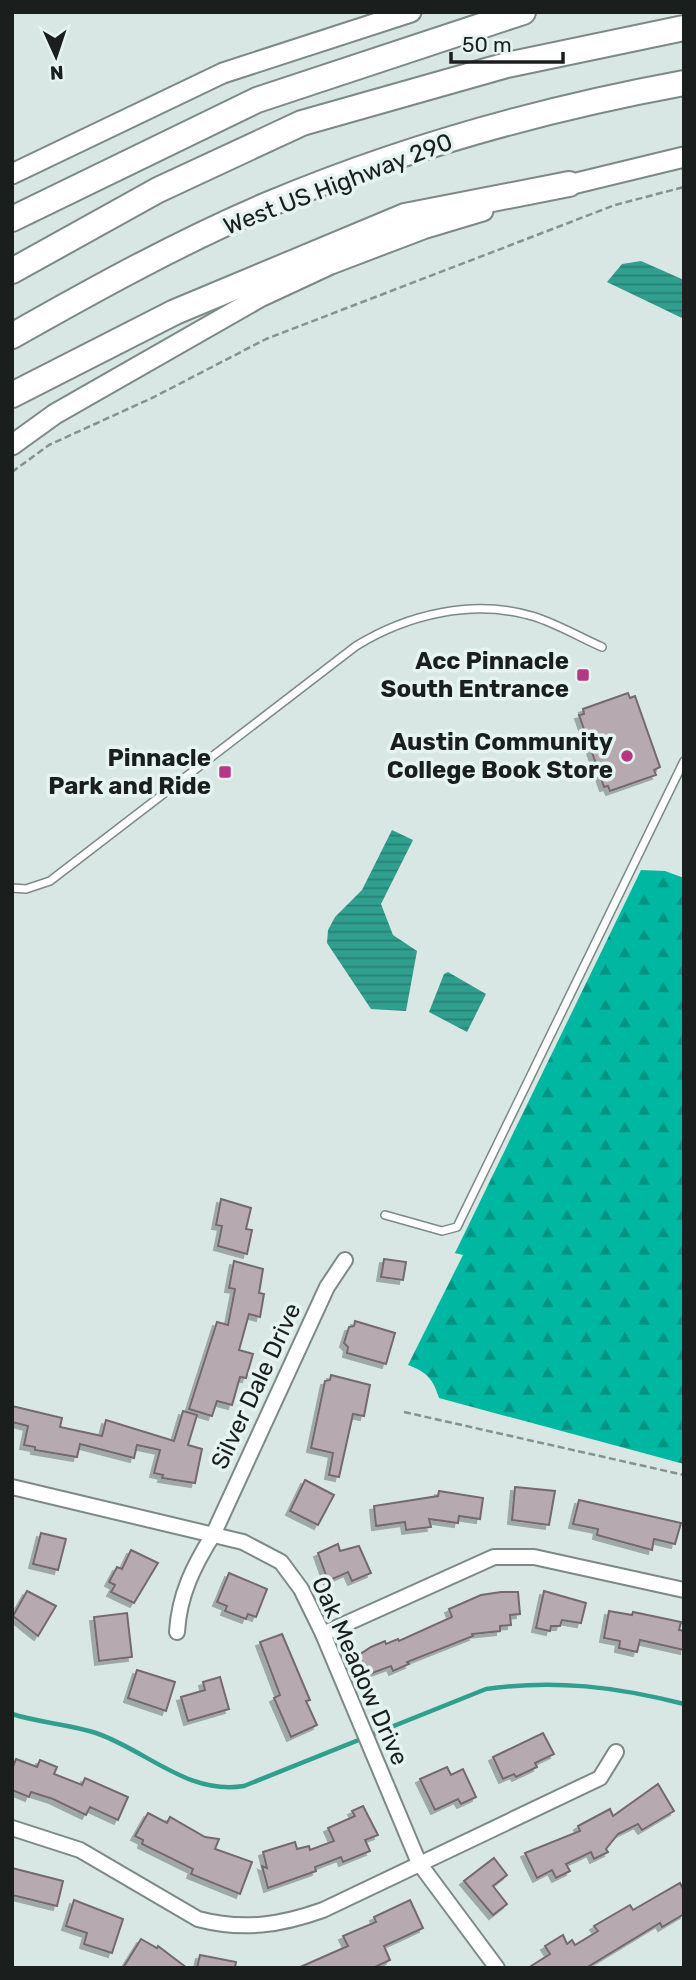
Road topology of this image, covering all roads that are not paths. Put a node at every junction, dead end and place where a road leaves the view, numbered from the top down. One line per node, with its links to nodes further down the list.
1 (411, 12): 6 (main road)
2 (523, 12): 8 (highway)
3 (684, 28): 9 (highway)
4 (684, 83): 10 (highway, West US Highway 290)
5 (684, 157): 7 (main road)
6 (12, 174)
7 (569, 184): 11 (highway); 12 (main road)
8 (12, 219)
9 (12, 271)
10 (12, 336)
11 (12, 395)
12 (12, 444)
13 (602, 647): 15 (lane)
14 (684, 761): 16 (lane)
15 (12, 888)
16 (385, 1215)
17 (345, 1259): 19 (street, Silver Dale Drive)
18 (12, 1487): 19 (street, Oak Meadow Drive)
19 (213, 1535): 21 (street, Silver Dale Drive); 22 (street, Oak Meadow Drive)
20 (684, 1590): 22 (street)
21 (177, 1632)
22 (323, 1633): 25 (street, Oak Meadow Drive)
23 (616, 1752): 25 (street)
24 (12, 1828): 25 (street)
25 (419, 1863): 26 (street, Oak Meadow Drive)
26 (497, 1968)

